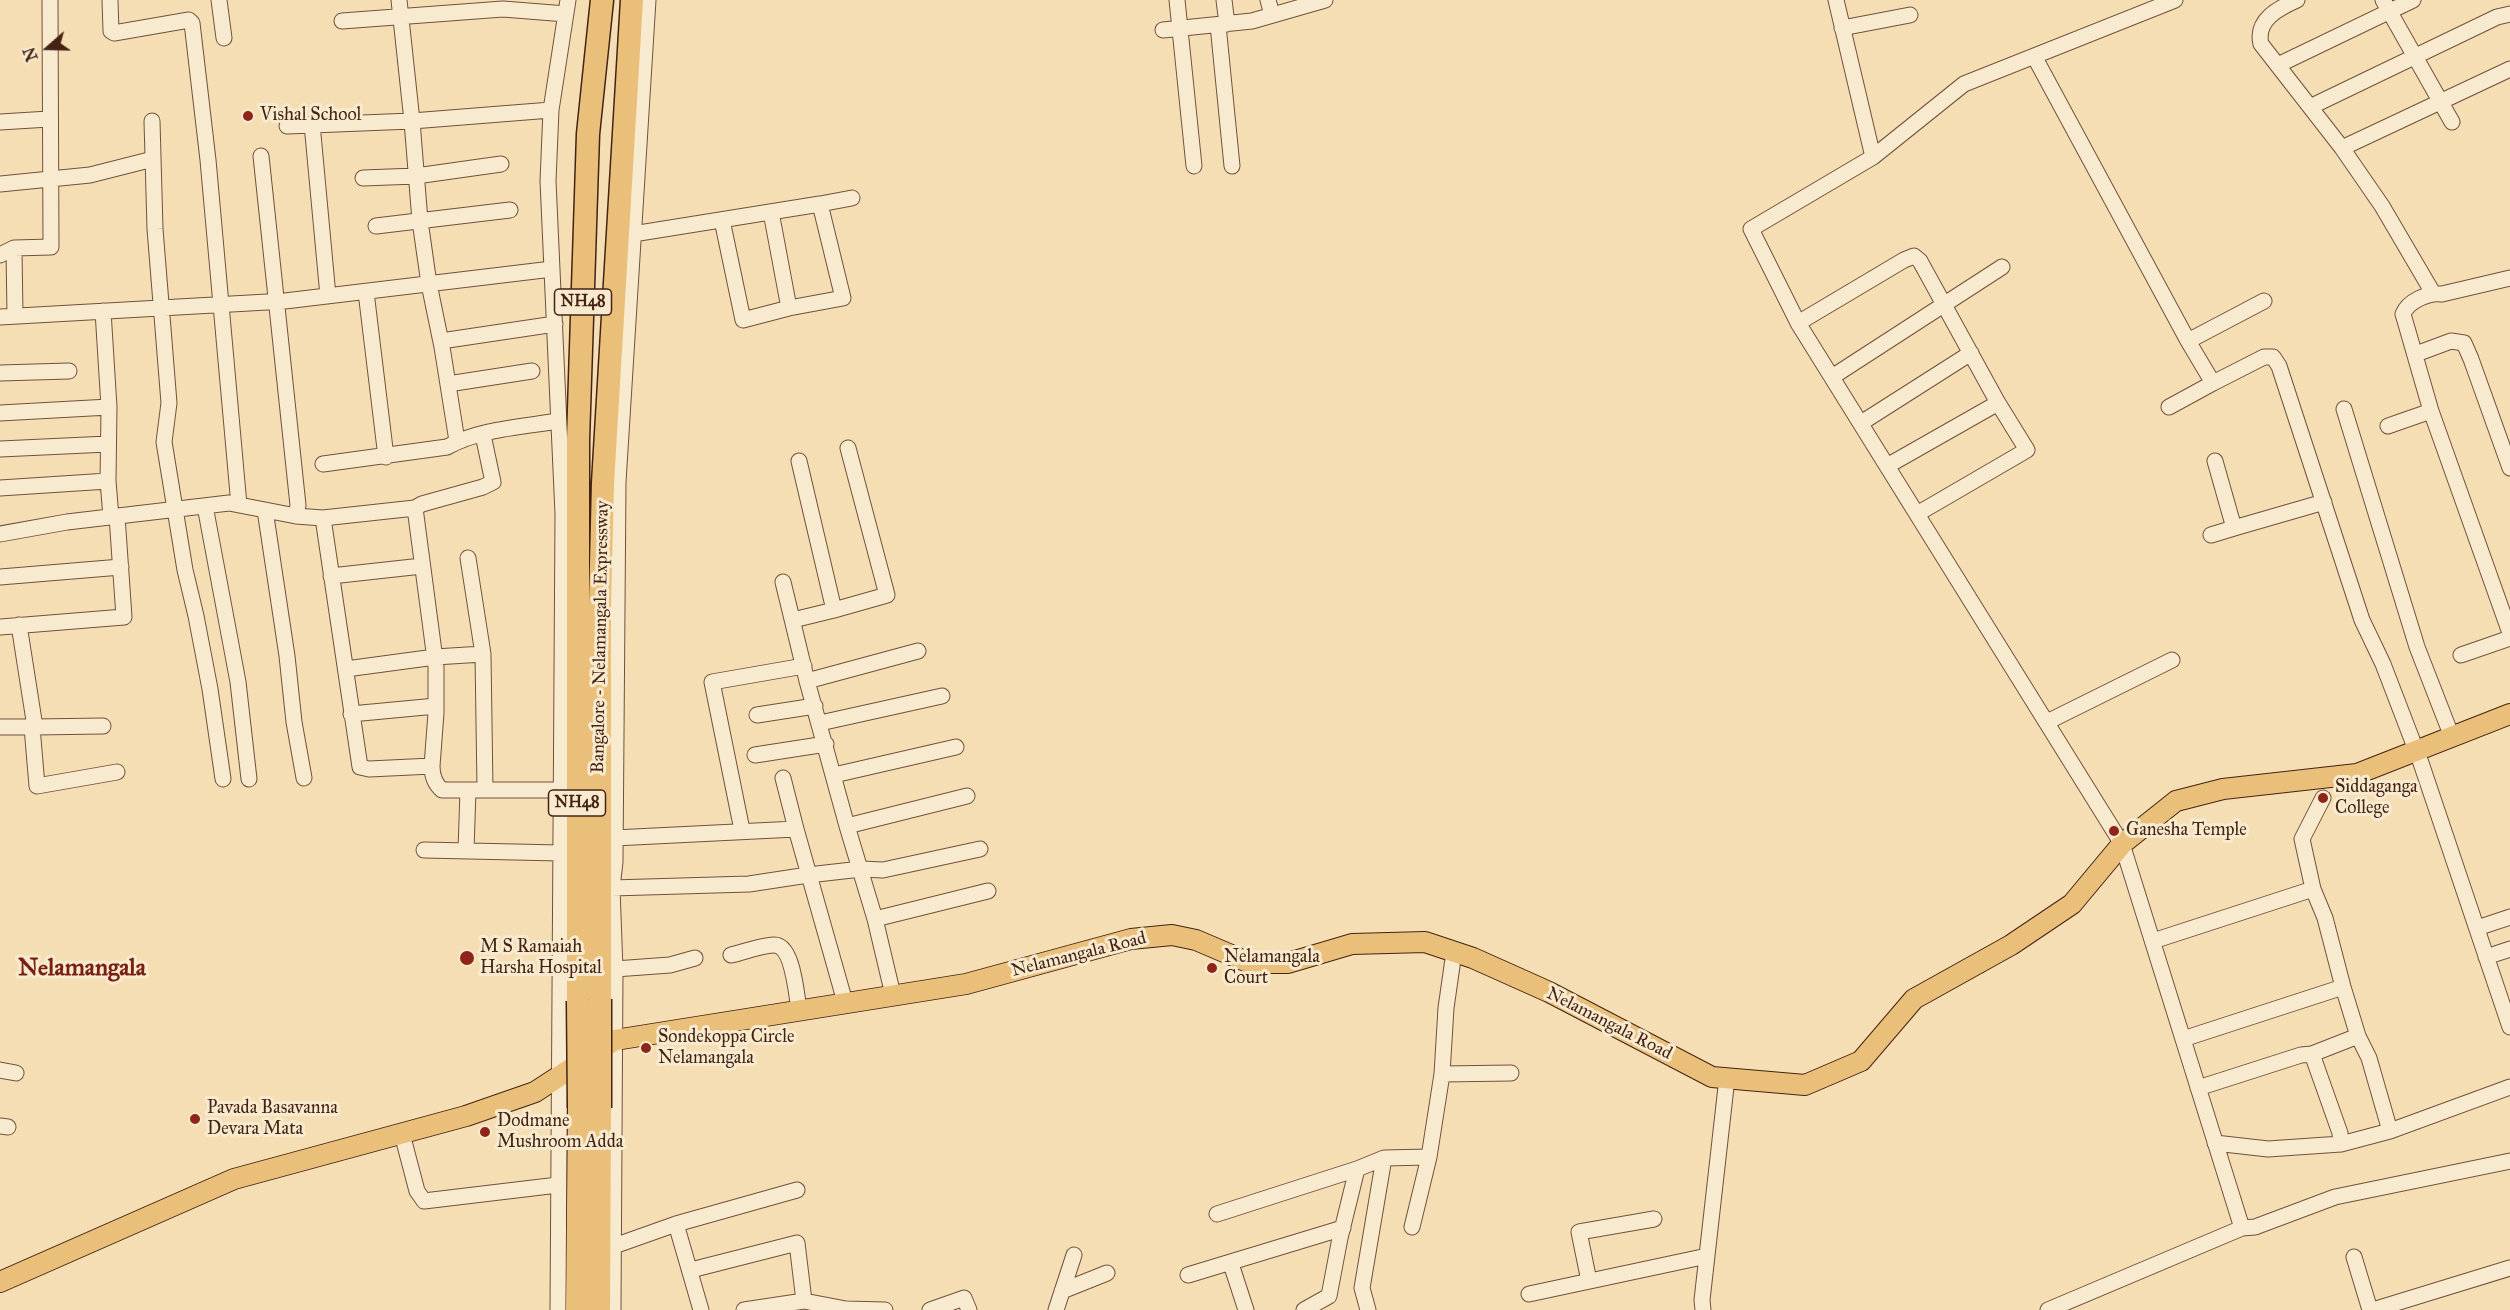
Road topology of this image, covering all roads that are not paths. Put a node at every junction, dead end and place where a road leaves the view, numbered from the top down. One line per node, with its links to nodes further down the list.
1 (50, 0): 35 (street)
2 (110, 0): 72 (street)
3 (219, 0): 27 (street)
4 (399, 0): 21 (street)
5 (602, 0): 200 (highway, Bangalore - Nelamangala Expressway / NH48)
6 (632, 0): 200 (highway, Bangalore - Nelamangala Expressway / NH48)
7 (648, 0): 60 (street)
8 (1177, 0): 25 (street)
9 (1224, 0): 23 (street)
10 (1268, 0): 19 (street)
11 (1324, 0): 19 (street)
12 (1836, 0): 24 (street)
13 (2175, 0): 28 (street)
14 (2297, 0): 30 (street)
15 (2413, 0): 16 (street)
16 (2386, 6): 29 (street); 30 (street)
17 (567, 7): 21 (street); 34 (street)
18 (2510, 14): 29 (street)
19 (1272, 15): 23 (street)
20 (1910, 15): 24 (street)
21 (400, 16): 22 (street); 37 (street)
22 (342, 21)
23 (1222, 24): 25 (street); 48 (street)
24 (1842, 28): 44 (street)
25 (1180, 29): 26 (street); 47 (street)
26 (1163, 30)
27 (224, 38)
28 (2034, 56): 44 (street); 80 (street)
29 (2415, 57): 32 (street); 33 (street)
30 (2278, 65): 33 (street)
31 (2510, 69): 32 (street)
32 (2441, 102): 39 (street); 42 (street)
33 (2310, 107): 42 (street)
34 (551, 110): 37 (street); 63 (street)
35 (49, 119): 38 (street); 51 (street)
36 (152, 121): 45 (street)
37 (412, 121): 40 (street); 49 (street)
38 (0, 122)
39 (2452, 122)
40 (312, 124): 41 (street); 68 (street)
41 (287, 126)
42 (2342, 148): 67 (street)
43 (261, 156): 70 (street)
44 (1873, 157): 77 (street)
45 (153, 159): 51 (street); 73 (street)
46 (501, 164): 49 (street)
47 (1194, 166)
48 (1232, 166)
49 (416, 176): 50 (street); 58 (street)
50 (363, 178)
51 (51, 179): 52 (street); 61 (street)
52 (0, 184)
53 (852, 198): 54 (street)
54 (820, 204): 56 (street); 74 (street)
55 (510, 210): 58 (street)
56 (771, 212): 57 (street); 74 (street)
57 (722, 220): 60 (street); 74 (street)
58 (420, 221): 59 (street); 65 (street)
59 (376, 226)
60 (633, 234): 177 (street)
61 (7, 251): 76 (street)
62 (2002, 267): 71 (street)
63 (552, 269): 65 (street); 78 (street)
64 (2510, 278): 67 (street)
65 (429, 284): 66 (street); 79 (street)
66 (366, 292): 68 (street); 104 (street)
67 (2433, 293): 82 (street)
68 (328, 296): 70 (street)
69 (2264, 301): 80 (street)
70 (276, 302): 72 (street); 119 (street)
71 (1944, 304): 77 (street); 81 (street); 86 (street)
72 (220, 305): 73 (street); 113 (street)
73 (160, 308): 75 (street); 116 (street)
74 (789, 308)
75 (103, 311): 76 (street); 90 (street)
76 (8, 316)
77 (1798, 323): 86 (street)
78 (555, 324): 79 (street); 95 (street)
79 (441, 341): 88 (street)
80 (2188, 341): 87 (street)
81 (1971, 353): 89 (street); 96 (street)
82 (2416, 354): 93 (street); 100 (street)
83 (69, 371): 85 (street)
84 (532, 371): 88 (street)
85 (0, 373)
86 (1832, 377): 96 (street)
87 (2213, 383): 91 (street); 112 (street)
88 (448, 384): 99 (street)
89 (1998, 403): 108 (street); 118 (street)
90 (109, 407): 94 (street); 101 (street)
91 (2169, 407)
92 (2344, 409): 157 (street)
93 (2431, 411): 97 (street); 132 (street)
94 (0, 413)
95 (558, 421): 98 (street); 171 (street)
96 (1861, 423): 108 (street)
97 (2388, 426)
98 (483, 435): 99 (street); 115 (street)
99 (457, 441): 104 (street)
100 (2506, 442): 109 (street)
101 (108, 444): 103 (street); 110 (street)
102 (848, 448): 133 (street)
103 (0, 449)
104 (386, 457): 107 (street)
105 (799, 461): 133 (street)
106 (2215, 461): 122 (street)
107 (323, 464)
108 (1887, 465): 118 (street)
109 (2510, 468)
110 (108, 481): 111 (street); 120 (street)
111 (0, 488)
112 (2324, 502): 122 (street); 160 (street)
113 (239, 505): 114 (street); 117 (street)
114 (205, 506): 116 (street); 168 (street)
115 (415, 508): 121 (street); 126 (street)
116 (175, 510): 120 (street); 167 (street)
117 (265, 510): 119 (street); 165 (street)
118 (1917, 514): 152 (street)
119 (296, 516): 121 (street)
120 (114, 517): 123 (street); 127 (street)
121 (323, 518): 128 (street)
122 (2234, 528): 124 (street)
123 (0, 534)
124 (2211, 535)
125 (468, 558): 140 (street)
126 (422, 566): 128 (street); 142 (street)
127 (121, 567): 129 (street); 135 (street)
128 (331, 576): 144 (street)
129 (0, 577)
130 (2510, 580): 132 (street)
131 (783, 582): 134 (street)
132 (2495, 586): 137 (street)
133 (834, 610): 134 (street)
134 (793, 620): 145 (street)
135 (19, 625): 136 (street); 156 (street)
136 (0, 627)
137 (2510, 633)
138 (2510, 638): 141 (street)
139 (918, 651): 145 (street)
140 (483, 654): 142 (street); 170 (street)
141 (2461, 655)
142 (435, 657): 144 (street); 147 (street)
143 (2172, 660): 152 (street)
144 (346, 669): 149 (street)
145 (806, 673): 148 (street); 176 (street)
146 (942, 696): 153 (street)
147 (436, 706): 149 (street); 162 (street)
148 (815, 706): 151 (street); 153 (street)
149 (351, 714): 162 (street)
150 (2510, 714): 157 (main road, Nelamangala Road)
151 (757, 715)
152 (2047, 722): 178 (street)
153 (820, 723): 158 (street)
154 (103, 726): 156 (street)
155 (0, 727): 156 (street)
156 (34, 727): 163 (street)
157 (2452, 737): 160 (main road, Nelamangala Road)
158 (826, 744): 161 (street); 164 (street)
159 (956, 747): 164 (street)
160 (2416, 751): 178 (main road, Nelamangala Road); 190 (street)
161 (755, 755)
162 (432, 766): 169 (street)
163 (117, 772)
164 (834, 775): 174 (street)
165 (304, 778)
166 (783, 778): 175 (street)
167 (223, 779)
168 (249, 779)
169 (468, 790): 170 (street); 181 (street)
170 (485, 790): 171 (street)
171 (561, 790): 182 (street)
172 (967, 796): 174 (street)
173 (2323, 798): 186 (street)
174 (847, 826): 183 (street)
175 (796, 829): 176 (street); 184 (street)
176 (742, 830): 177 (street)
177 (614, 838): 185 (street)
178 (2122, 844): 191 (street); 213 (main road, Nelamangala Road)
179 (980, 849): 183 (street)
180 (424, 850): 181 (street)
181 (466, 851): 182 (street)
182 (560, 853): 212 (street)
183 (861, 869): 184 (street); 189 (street)
184 (808, 875): 185 (street); 201 (street)
185 (612, 888): 197 (street)
186 (2313, 889): 191 (street); 198 (street)
187 (988, 891): 189 (street)
188 (2510, 917): 190 (street)
189 (876, 919): 199 (street)
190 (2477, 928): 195 (street)
191 (2153, 941): 205 (street)
192 (2510, 949): 195 (street)
193 (1454, 952): 199 (main road, Nelamangala Road); 211 (street); 213 (main road, Nelamangala Road)
194 (731, 955): 202 (street)
195 (2486, 957): 203 (street)
196 (695, 958): 197 (street)
197 (615, 969): 206 (street)
198 (2343, 987): 204 (street); 205 (street)
199 (893, 995): 201 (main road, Nelamangala Road)
200 (589, 1000): 216 (highway, Bangalore - Nelamangala Expressway / NH48, bridge)
201 (845, 1002): 202 (main road, Nelamangala Road)
202 (799, 1009): 206 (main road, Nelamangala Road)
203 (2509, 1018)
204 (2358, 1036): 207 (street); 217 (street)
205 (2183, 1039): 215 (street)
206 (615, 1040): 212 (main road); 233 (street)
207 (2312, 1054): 215 (street); 220 (street)
208 (0, 1070): 209 (street)
209 (16, 1073)
210 (1511, 1073): 211 (street)
211 (1442, 1074): 221 (street)
212 (558, 1078): 218 (main road); 225 (street)
213 (1727, 1078): 235 (street)
214 (2510, 1087): 217 (street)
215 (2198, 1088): 219 (street)
216 (590, 1108): 249 (highway, Bangalore - Nelamangala Expressway / NH48); 250 (highway, Bangalore - Nelamangala Expressway / NH48)
217 (2390, 1131): 220 (street)
218 (402, 1134): 225 (street); 244 (main road)
219 (2215, 1143): 220 (street); 232 (street)
220 (2341, 1144)
221 (1429, 1157): 222 (street); 230 (street)
222 (1384, 1158): 224 (street); 260 (street)
223 (2510, 1161): 232 (street)
224 (1357, 1169): 227 (street); 231 (street)
225 (558, 1185): 248 (street)
226 (797, 1190): 229 (street)
227 (1217, 1214)
228 (1654, 1219): 243 (street)
229 (676, 1224): 233 (street); 239 (street)
230 (1412, 1227)
231 (1343, 1228): 237 (street); 259 (street)
232 (2242, 1228): 262 (street)
233 (614, 1246): 251 (street)
234 (1074, 1255): 245 (street)
235 (1707, 1256): 243 (street); 261 (street)
236 (2354, 1257): 263 (street)
237 (1231, 1264): 241 (street); 258 (street)
238 (2510, 1268): 263 (street)
239 (691, 1270): 247 (street); 252 (street)
240 (1107, 1273): 245 (street)
241 (1188, 1275)
242 (2510, 1279): 264 (street)
243 (1589, 1281): 246 (street)
244 (0, 1282)
245 (1062, 1291): 257 (street)
246 (1529, 1294)
247 (804, 1301): 253 (street); 254 (street)
248 (558, 1310)
249 (577, 1310)
250 (598, 1310)
251 (614, 1310)
252 (701, 1310)
253 (744, 1310)
254 (885, 1310)
255 (930, 1310): 256 (street)
256 (969, 1310)
257 (1056, 1310)
258 (1246, 1310)
259 (1305, 1310)
260 (1368, 1310)
261 (1703, 1310)
262 (2048, 1310)
263 (2372, 1310)
264 (2406, 1310)

